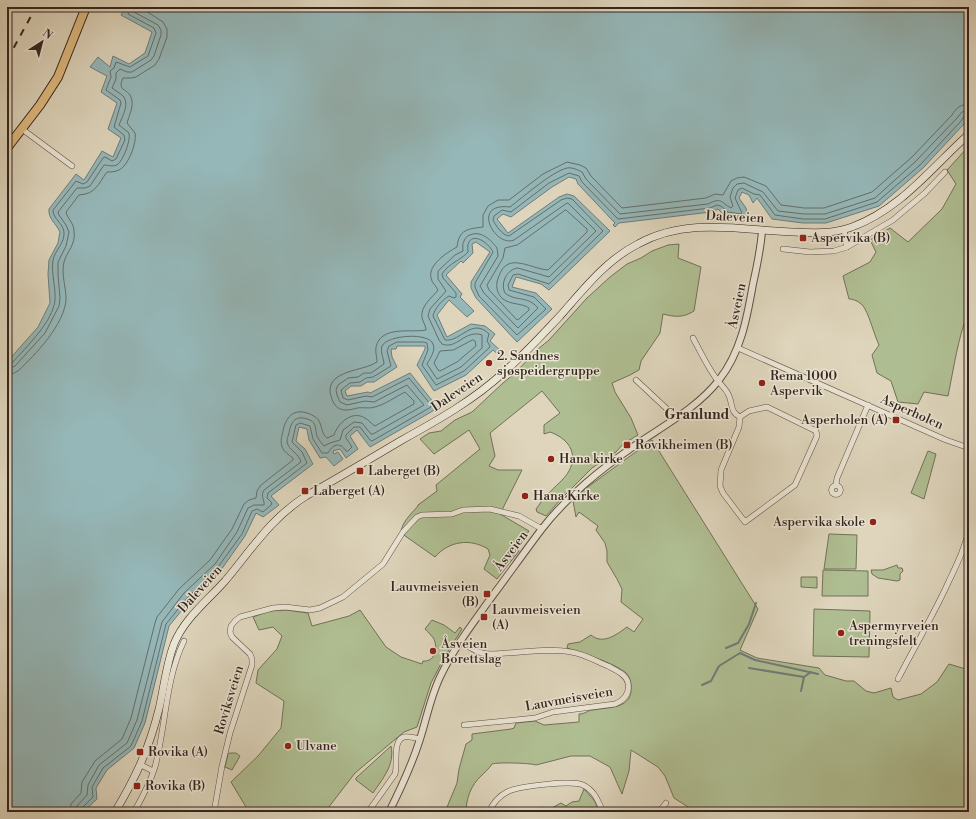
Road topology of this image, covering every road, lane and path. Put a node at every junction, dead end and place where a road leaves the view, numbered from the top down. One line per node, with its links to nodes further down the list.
1 (86, 7): 2 (main road)
2 (22, 129): 4 (main road); 5 (street)
3 (969, 134): 8 (main road, Daleveien)
4 (7, 148)
5 (72, 166)
6 (945, 172): 9 (street)
7 (762, 230): 8 (main road, Daleveien); 12 (street, Åsveien); 28 (main road, Daleveien)
8 (844, 230): 9 (street)
9 (847, 247): 10 (street)
10 (782, 249)
11 (692, 338): 14 (street)
12 (738, 348): 14 (street, Åsveien); 15 (street, Asperholen)
13 (636, 380): 17 (street)
14 (718, 381): 16 (street); 17 (street, Åsveien)
15 (868, 405): 18 (street, Asperholen); 19 (street, Asperholen)
16 (740, 417): 16 (street)
17 (674, 419): 20 (street, Åsveien)
18 (969, 449)
19 (836, 485)
20 (542, 529): 24 (street, Åsveien); 33 (street, Roviksveien)
21 (969, 529): 22 (street)
22 (967, 544): 25 (street)
23 (184, 641): 29 (street)
24 (460, 641): 26 (street, Lauvmeisveien); 27 (street, Åsveien)
25 (898, 679)
26 (464, 725)
27 (420, 739): 34 (street); 35 (street, Åsveien)
28 (141, 765): 29 (street); 31 (main road, Daleveien)
29 (154, 771): 32 (street)
30 (666, 803): 38 (street)
31 (115, 812)
32 (134, 812)
33 (214, 812)
34 (368, 812)
35 (389, 812)
36 (489, 812): 37 (street)
37 (603, 812)
38 (660, 812)

